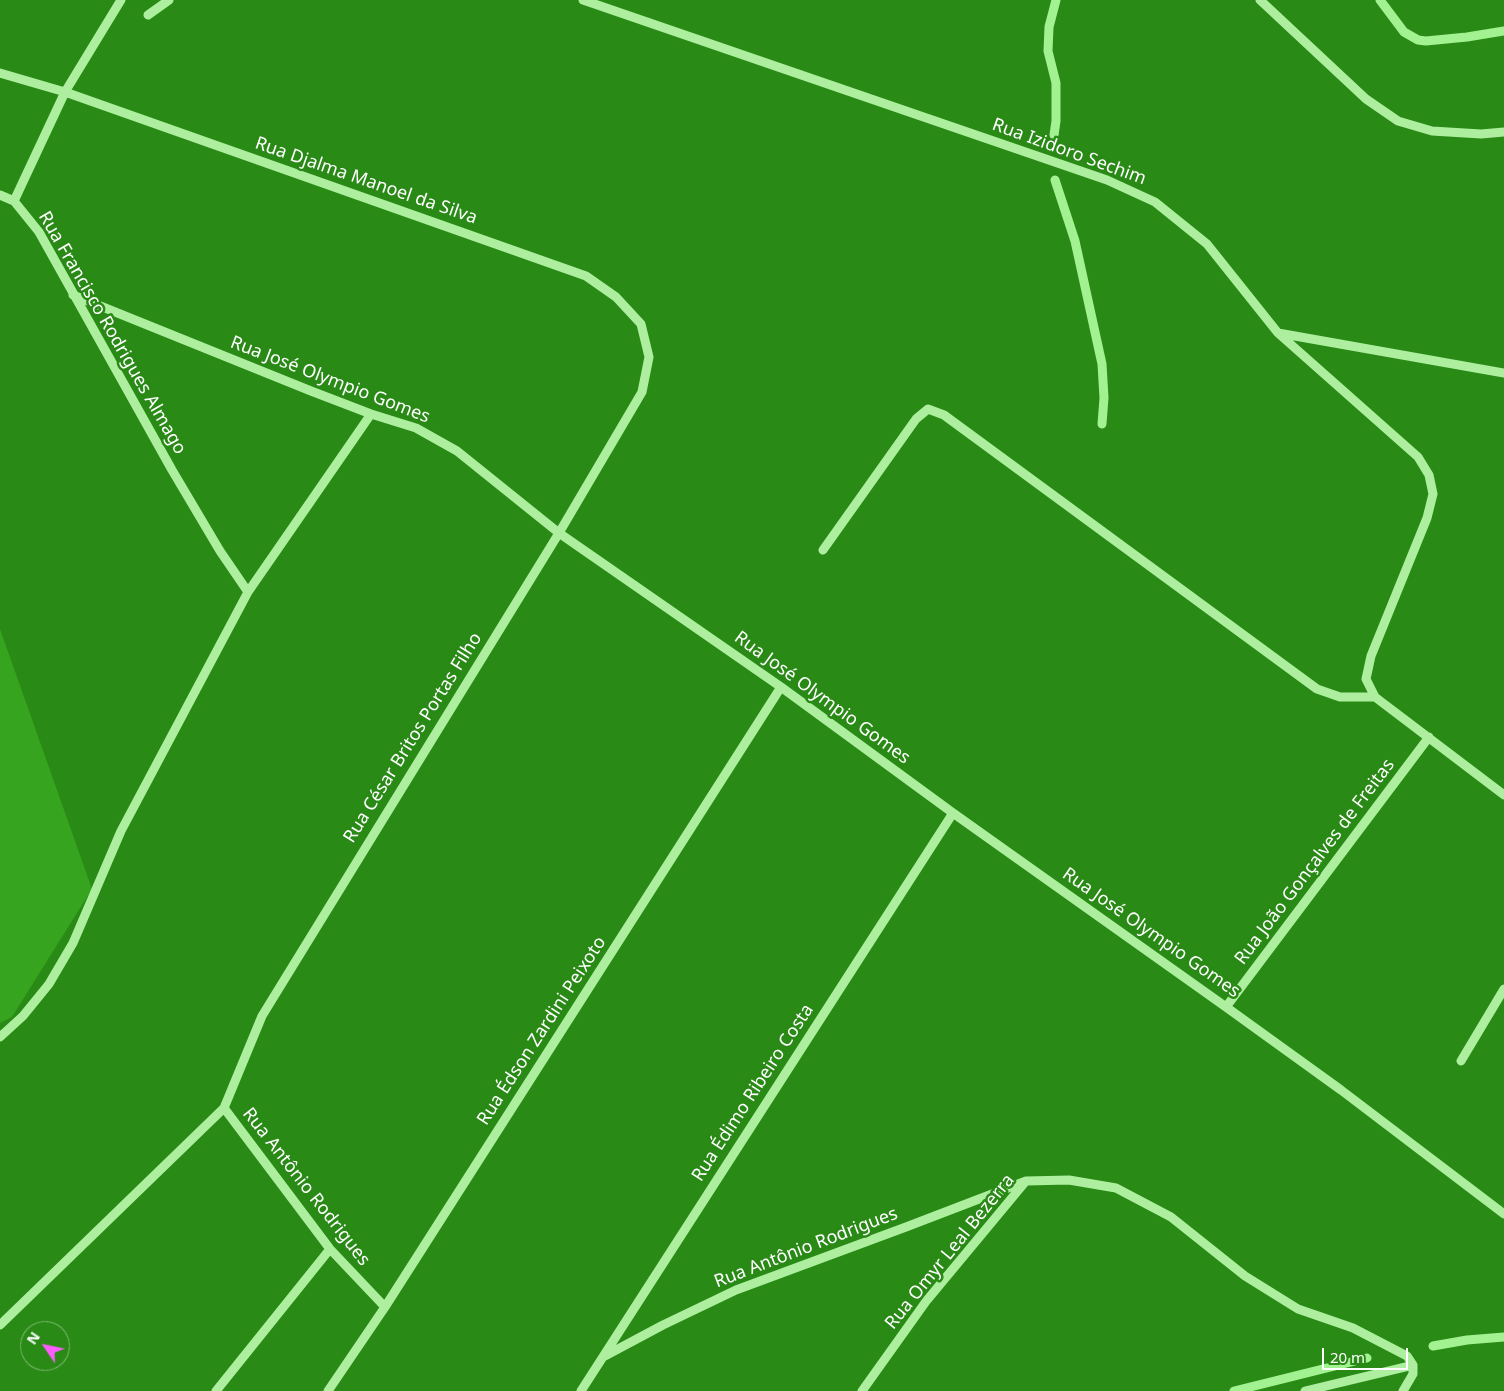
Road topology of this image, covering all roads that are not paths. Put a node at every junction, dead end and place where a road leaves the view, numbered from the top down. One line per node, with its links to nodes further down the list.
1 (121, 0): 7 (street)
2 (169, 0): 5 (street)
3 (583, 0): 12 (street, Rua Izidoro Sechim)
4 (1260, 0): 8 (street)
5 (148, 15)
6 (0, 73): 7 (street, Rua Djalma Manoel da Silva)
7 (65, 92): 10 (street); 14 (street, Rua Djalma Manoel da Silva)
8 (1504, 132)
9 (0, 195): 10 (street, Rua Francisco Rodrigues Almago)
10 (14, 201): 11 (street, Rua Francisco Rodrigues Almago)
11 (73, 295): 15 (street, Rua José Olympio Gomes); 18 (street, Rua Francisco Rodrigues Almago)
12 (1278, 333): 13 (street); 20 (street, Rua Izidoro Sechim)
13 (1504, 373)
14 (642, 392): 16 (street, Rua César Britos Portas Filho)
15 (371, 414): 16 (street, Rua José Olympio Gomes); 18 (street)
16 (559, 533): 19 (street, Rua José Olympio Gomes); 28 (street, Rua César Britos Portas Filho)
17 (823, 550): 20 (street)
18 (248, 592): 26 (street)
19 (782, 687): 23 (street, Rua José Olympio Gomes); 32 (street, Rua Édson Zardini Peixoto)
20 (1375, 697): 21 (street)
21 (1429, 738): 22 (street); 25 (street, Rua João Gonçalves de Freitas)
22 (1504, 795)
23 (953, 813): 25 (street, Rua José Olympio Gomes); 34 (street, Rua Édimo Ribeiro Costa)
24 (1504, 989): 27 (street)
25 (1226, 1006): 30 (street, Rua José Olympio Gomes)
26 (0, 1037)
27 (1461, 1061)
28 (224, 1108): 31 (street, Rua Antônio Rodrigues); 33 (street)
29 (1026, 1181): 34 (street, Rua Antônio Rodrigues); 35 (street, Rua Omyr Leal Bezerra); 39 (street, Rua Omyr Leal Bezerra)
30 (1504, 1214)
31 (330, 1249): 32 (street, Rua Antônio Rodrigues); 36 (street)
32 (385, 1307): 37 (street, Rua Édson Zardini Peixoto)
33 (0, 1324)
34 (603, 1357): 38 (street, Rua Édimo Ribeiro Costa)
35 (1413, 1365): 40 (street); 41 (street)
36 (216, 1391)
37 (328, 1391)
38 (581, 1391)
39 (862, 1391)
40 (1305, 1391)
41 (1403, 1391)

